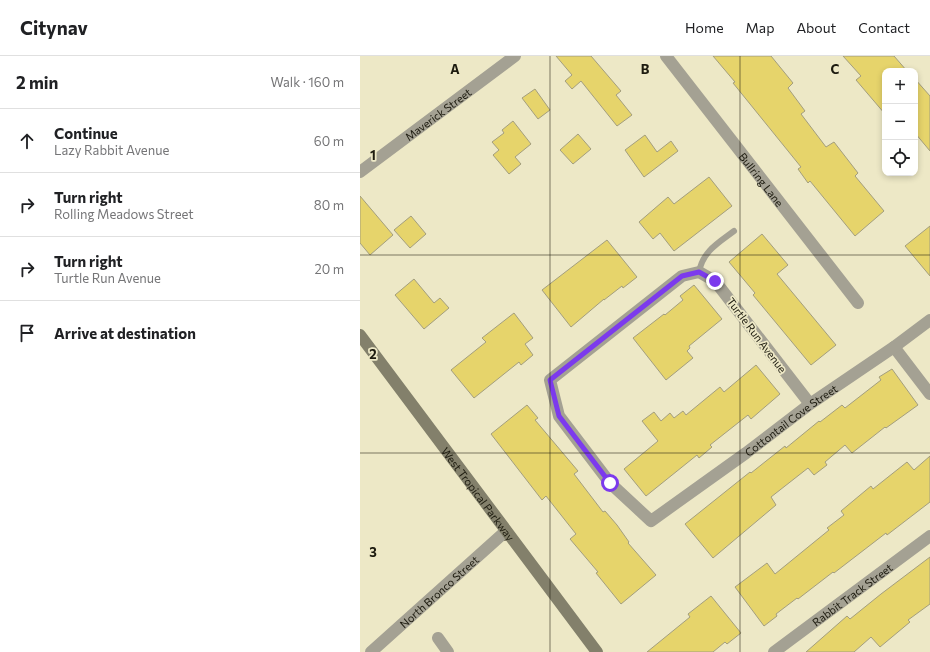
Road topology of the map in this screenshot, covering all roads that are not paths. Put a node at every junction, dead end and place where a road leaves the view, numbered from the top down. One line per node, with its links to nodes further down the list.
1 (515, 56): 3 (street, Maverick Street)
2 (666, 56): 6 (street, Bullring Lane)
3 (360, 172)
4 (734, 231): 5 (lane)
5 (699, 272): 11 (street, Turtle Run Avenue); 11 (street, Cottontail Cove Street)
6 (858, 302)
7 (930, 320): 9 (street, Cottontail Cove Street)
8 (360, 334): 12 (main road, West Tropical Parkway)
9 (894, 347): 10 (street); 11 (street, Cottontail Cove Street)
10 (930, 394)
11 (810, 404)
12 (506, 531): 15 (street, North Bronco Street); 17 (main road, West Tropical Parkway)
13 (930, 536): 18 (street, Rabbit Track Street)
14 (438, 638): 16 (street)
15 (371, 652)
16 (448, 652)
17 (597, 652)
18 (774, 652)

